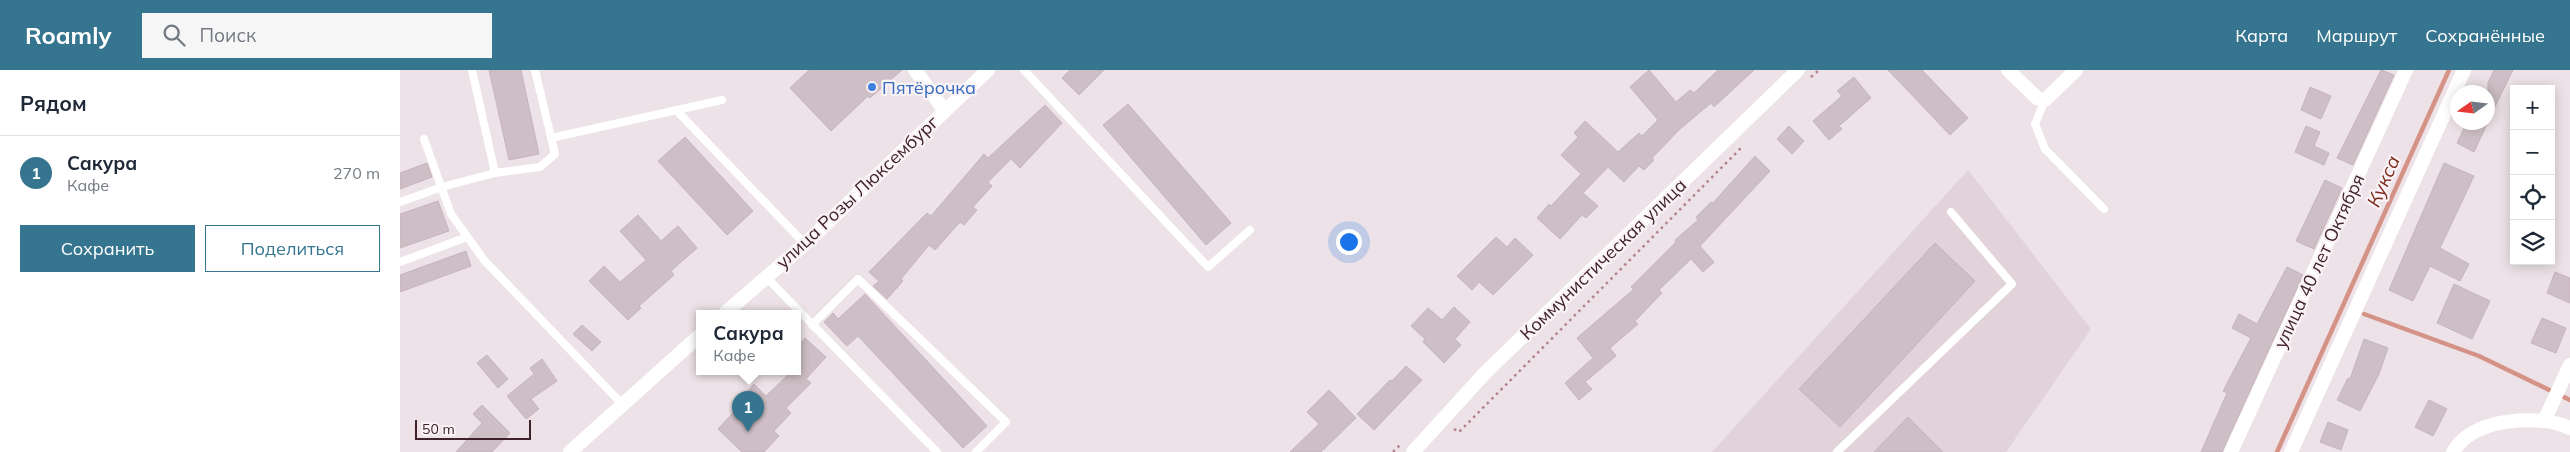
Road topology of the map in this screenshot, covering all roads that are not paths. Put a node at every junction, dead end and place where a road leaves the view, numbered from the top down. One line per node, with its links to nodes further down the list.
1 (472, 70): 17 (lane)
2 (536, 70): 15 (lane)
3 (915, 70): 14 (street)
4 (988, 70): 14 (street, улица Розы Люксембург)
5 (1024, 70): 22 (lane)
6 (1798, 70): 40 (street, Коммунистическая улица)
7 (2008, 70): 12 (street)
8 (2076, 70): 12 (street)
9 (2406, 70): 42 (street, улица 40 лет Октября)
10 (2464, 70): 43 (street)
11 (722, 100): 13 (lane)
12 (2045, 100): 20 (lane)
13 (676, 110): 15 (lane); 24 (lane)
14 (944, 110): 24 (street, улица Розы Люксембург)
15 (551, 138): 17 (lane)
16 (424, 139): 18 (lane)
17 (495, 173): 18 (lane)
18 (442, 187): 19 (lane); 23 (lane)
19 (400, 202)
20 (2104, 209)
21 (1951, 212): 41 (lane)
22 (1250, 230)
23 (468, 237): 25 (lane); 33 (lane)
24 (804, 244): 26 (street, улица Розы Люксембург)
25 (400, 262)
26 (766, 277): 27 (street, улица Розы Люксембург); 28 (lane)
27 (728, 310)
28 (798, 310)
29 (801, 314): 30 (lane)
30 (812, 325): 38 (lane); 39 (lane)
31 (696, 339): 33 (street)
32 (2570, 365): 34 (street)
33 (622, 404): 37 (street)
34 (2544, 420): 35 (street); 36 (street)
35 (2570, 428)
36 (2454, 450)
37 (570, 452)
38 (937, 452)
39 (976, 452)
40 (1413, 452)
41 (1837, 452)
42 (2231, 452)
43 (2291, 452)

